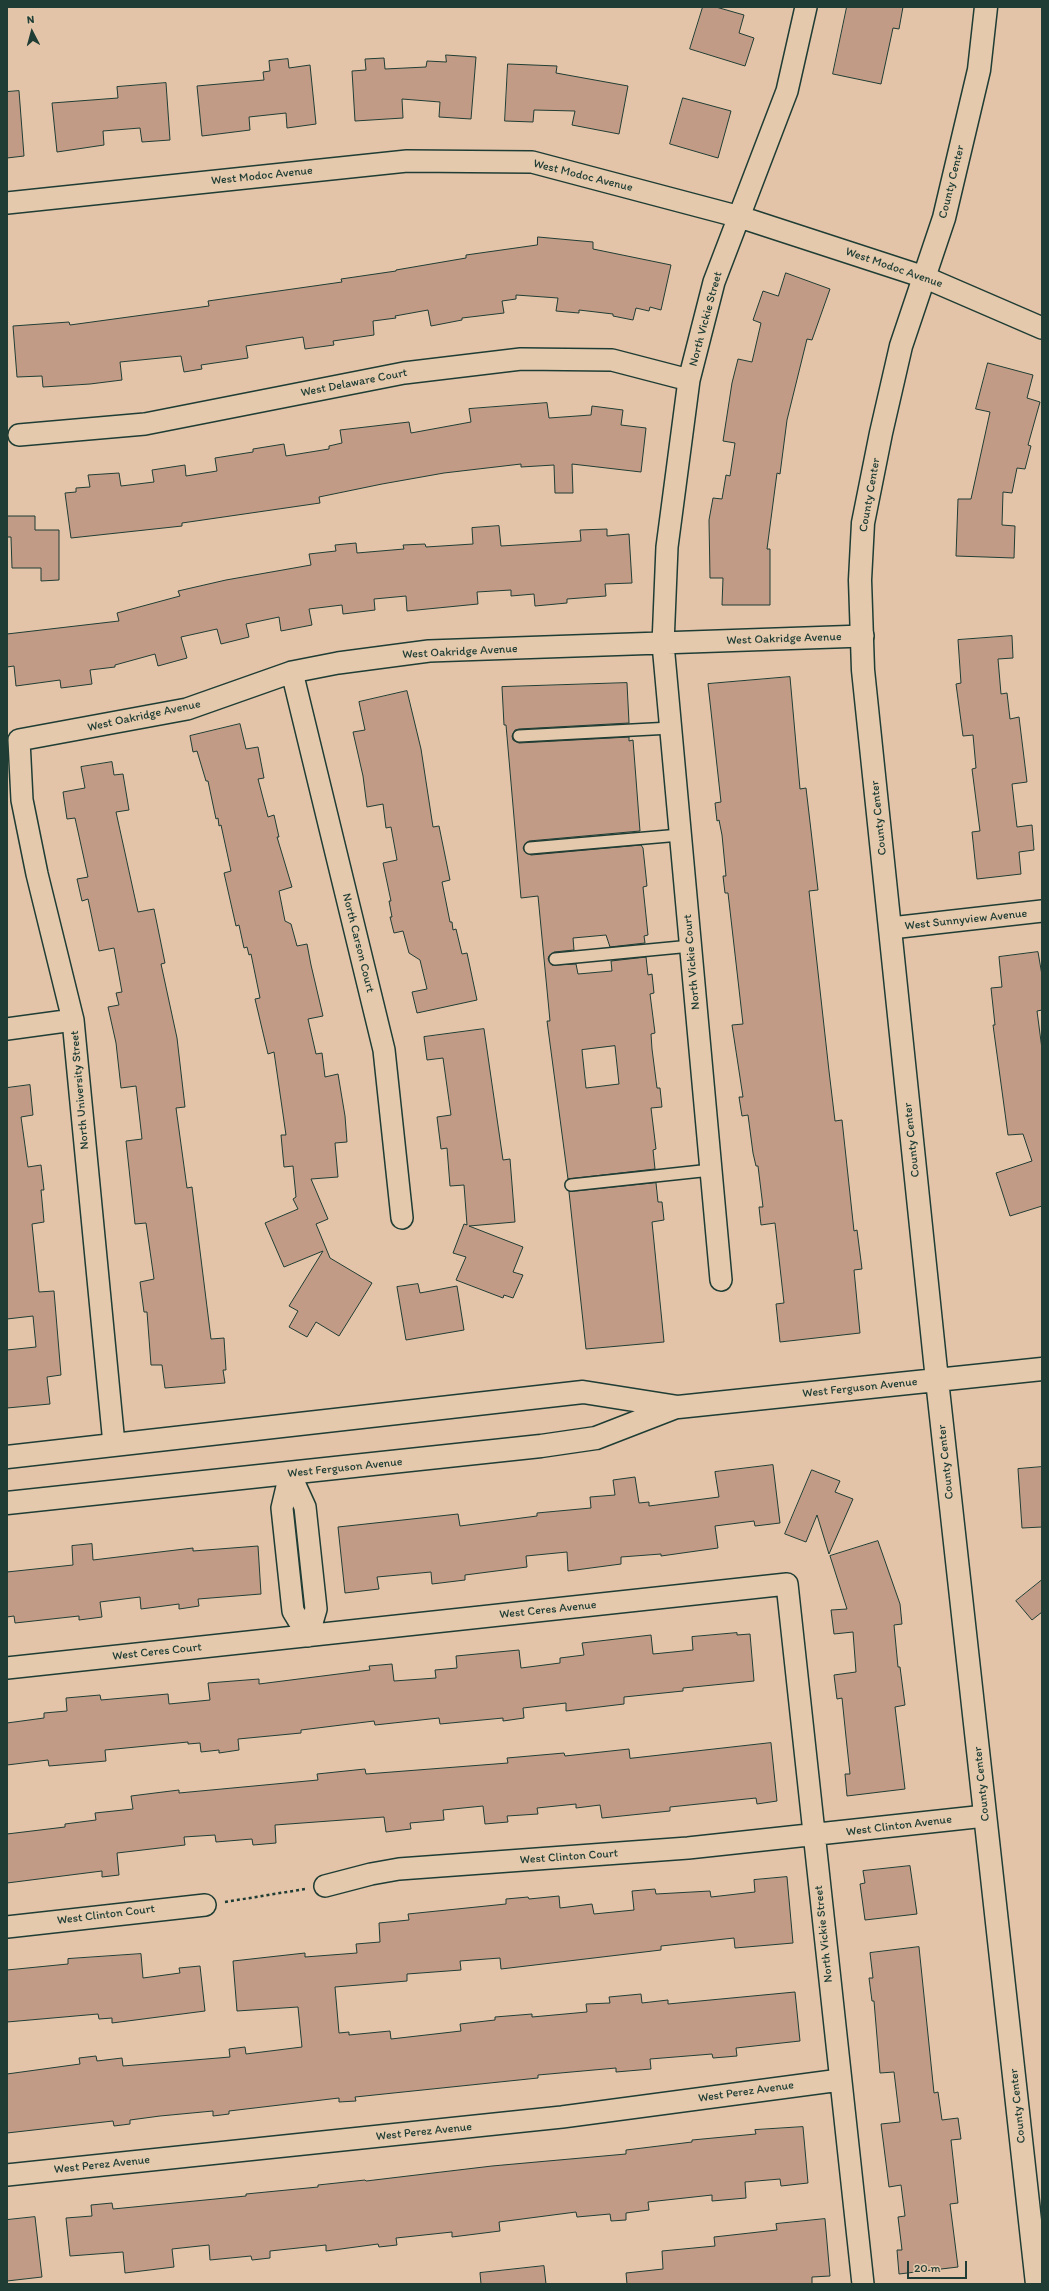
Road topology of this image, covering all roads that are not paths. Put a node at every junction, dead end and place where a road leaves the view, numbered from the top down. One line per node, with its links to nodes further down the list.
1 (806, 7): 4 (street, North Vickie Street)
2 (986, 7): 5 (street, County Center)
3 (7, 203): 4 (street, West Modoc Avenue)
4 (740, 217): 5 (street, West Modoc Avenue); 7 (street, North Vickie Street)
5 (924, 276): 6 (street, West Modoc Avenue); 9 (street, County Center)
6 (1042, 328)
7 (689, 380): 8 (street, West Delaware Court); 10 (street, North Vickie Street)
8 (19, 435)
9 (863, 636): 10 (street, West Oakridge Avenue); 18 (street, County Center)
10 (663, 644): 11 (street, West Oakridge Avenue); 12 (street, North Vickie Court)
11 (292, 672): 14 (street, West Oakridge Avenue); 25 (street, North Carson Court)
12 (671, 728): 13 (lane); 15 (street, North Vickie Court)
13 (519, 736)
14 (19, 740): 21 (street, North University Street)
15 (680, 835): 16 (lane); 19 (street, North Vickie Court)
16 (530, 848)
17 (1042, 911): 18 (street, West Sunnyview Avenue)
18 (891, 928): 28 (street, County Center)
19 (691, 946): 20 (lane); 23 (street, North Vickie Court)
20 (555, 958)
21 (73, 1020): 22 (street); 30 (street, North University Street)
22 (7, 1029)
23 (711, 1170): 24 (lane); 26 (street, North Vickie Court)
24 (571, 1185)
25 (402, 1218)
26 (721, 1280)
27 (1042, 1369): 28 (street, West Ferguson Avenue)
28 (937, 1380): 29 (street, West Ferguson Avenue); 37 (street, County Center)
29 (678, 1407): 30 (street, West Ferguson Avenue); 32 (street, West Ferguson Avenue)
30 (114, 1444): 31 (street, West Ferguson Avenue)
31 (7, 1457)
32 (290, 1474): 33 (street, West Ferguson Avenue); 35 (street)
33 (7, 1503)
34 (788, 1584): 35 (street, West Ceres Avenue); 38 (street, North Vickie Street)
35 (308, 1636): 36 (street, West Ceres Court)
36 (7, 1668)
37 (985, 1816): 38 (street, West Clinton Avenue); 45 (street, County Center)
38 (814, 1835): 39 (street, West Clinton Court); 42 (street, North Vickie Street)
39 (325, 1886)
40 (205, 1905): 41 (street, West Clinton Court)
41 (7, 1927)
42 (840, 2080): 43 (street, West Perez Avenue); 44 (street, North Vickie Street)
43 (7, 2175)
44 (863, 2284)
45 (1037, 2284)

